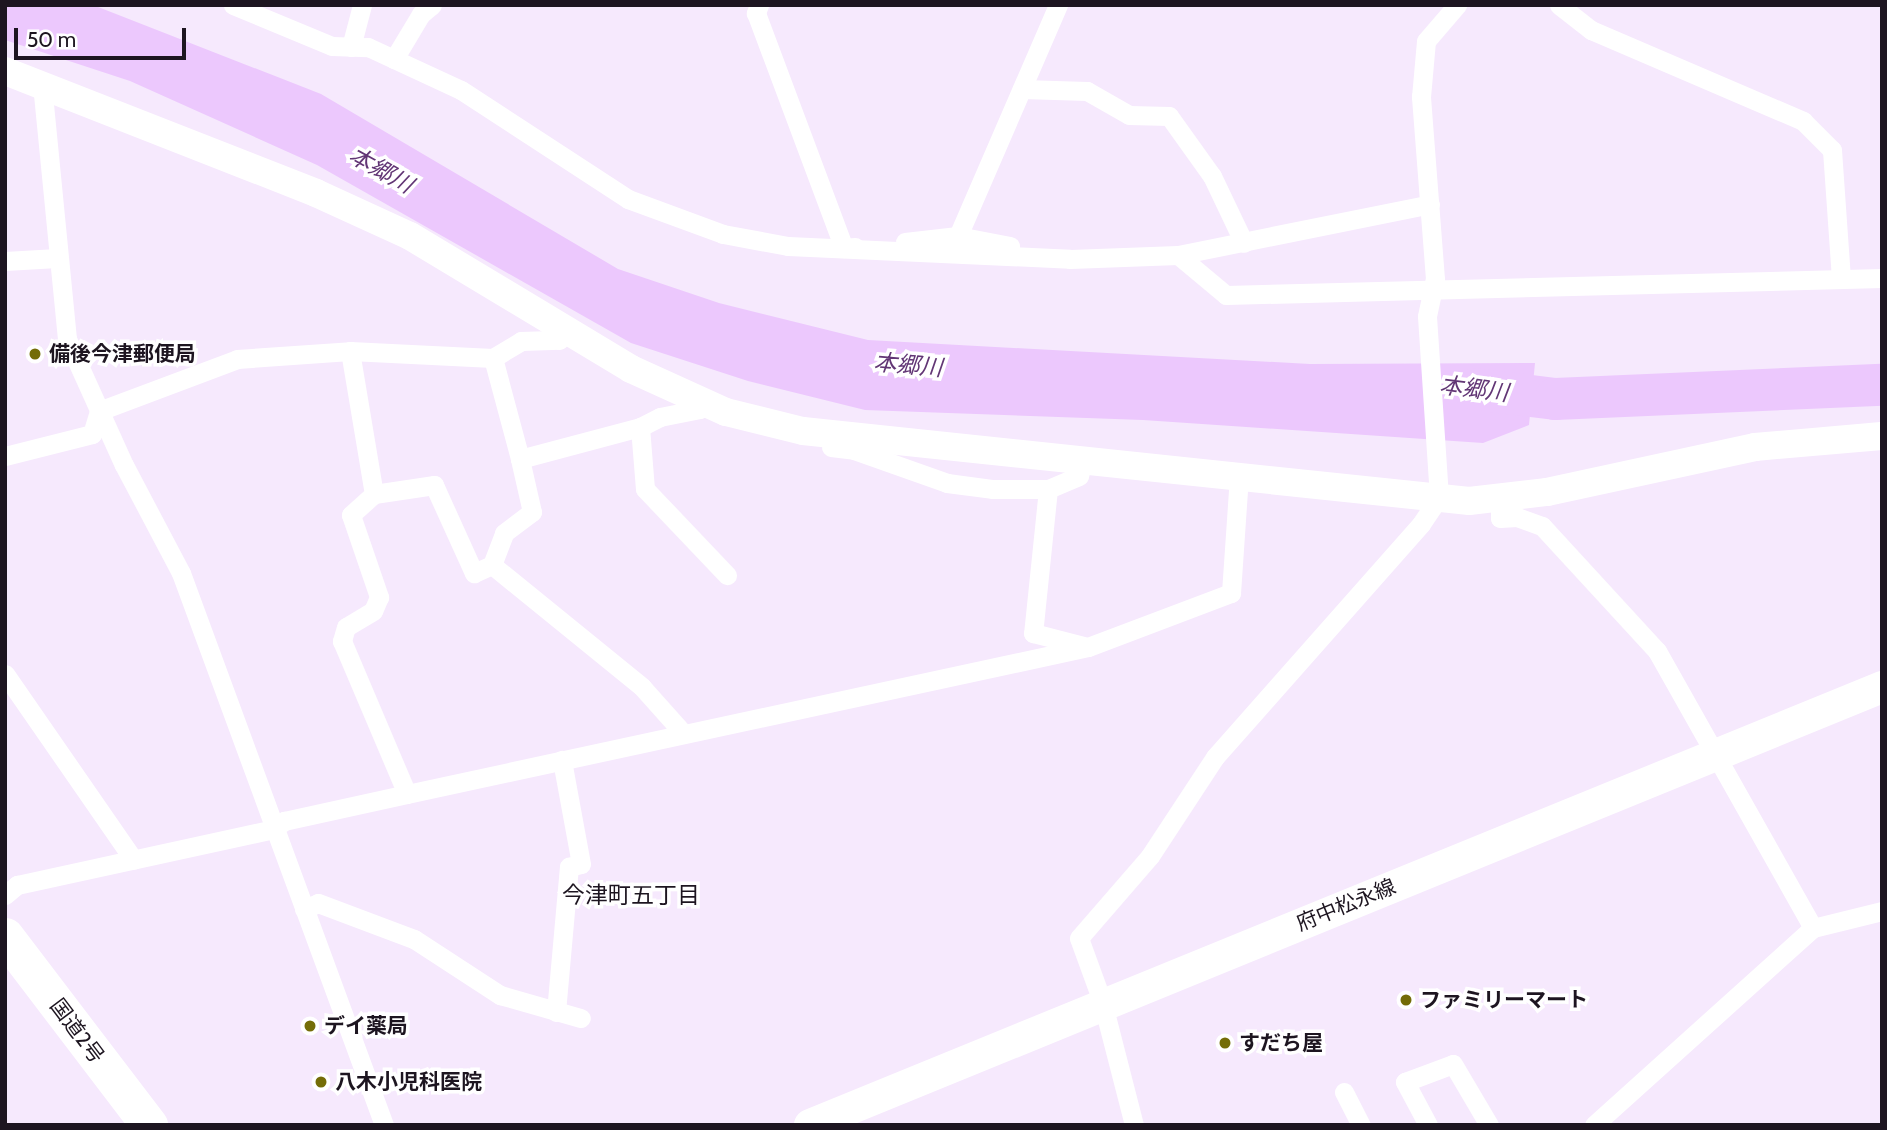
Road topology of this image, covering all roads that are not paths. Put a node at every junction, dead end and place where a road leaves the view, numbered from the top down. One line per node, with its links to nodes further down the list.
1 (233, 5): 8 (street)
2 (362, 5): 8 (street)
3 (432, 5): 9 (street)
4 (759, 5): 16 (street)
5 (1457, 5): 13 (street)
6 (1559, 5): 22 (street)
7 (1056, 7): 12 (street)
8 (351, 47): 9 (street)
9 (394, 59): 16 (street)
10 (5, 71): 11 (street)
11 (42, 84): 18 (street); 24 (street)
12 (1021, 89): 14 (street); 15 (street)
13 (1430, 204): 15 (street); 23 (street)
14 (958, 236): 16 (street); 19 (street)
15 (1244, 243): 17 (street)
16 (844, 248): 19 (street)
17 (1178, 255): 19 (street); 23 (street)
18 (57, 258): 20 (street); 28 (street)
19 (1070, 259)
20 (5, 261)
21 (1882, 278): 22 (street)
22 (1841, 279): 23 (street)
23 (1429, 292): 38 (street)
24 (568, 331): 26 (street); 27 (street)
25 (350, 351): 26 (street); 28 (street); 37 (street)
26 (493, 358): 33 (street)
27 (702, 401): 29 (street); 30 (street)
28 (99, 411): 32 (street); 49 (street)
29 (640, 427): 33 (street); 41 (street)
30 (803, 431): 34 (street); 36 (street)
31 (1882, 436): 39 (street)
32 (5, 456)
33 (520, 458): 40 (street)
34 (1083, 460): 35 (street); 36 (street)
35 (1238, 477): 38 (street); 42 (street)
36 (1048, 489): 42 (street)
37 (374, 494): 40 (street); 48 (street)
38 (1439, 497): 39 (street); 56 (street)
39 (1500, 498): 46 (street)
40 (492, 565): 45 (street)
41 (727, 575)
42 (1088, 647): 45 (street)
43 (5, 674): 50 (street)
44 (1882, 687): 46 (main road, 府中松永線)
45 (684, 734): 47 (street)
46 (1714, 755): 54 (street); 56 (main road, 府中松永線)
47 (562, 760): 48 (street); 57 (street)
48 (407, 794): 49 (street)
49 (275, 829): 50 (street); 52 (street)
50 (134, 860): 51 (street)
51 (5, 895)
52 (304, 909): 57 (street); 61 (street)
53 (1882, 911): 54 (street)
54 (1813, 928): 67 (street)
55 (5, 936): 60 (highway, 国道2号)
56 (1103, 1004): 62 (main road, 府中松永線); 63 (street)
57 (556, 1012): 58 (street)
58 (581, 1018)
59 (1343, 1092): 64 (street)
60 (149, 1125)
61 (384, 1125)
62 (810, 1125)
63 (1134, 1125)
64 (1361, 1125)
65 (1428, 1125): 66 (street)
66 (1489, 1125)
67 (1594, 1125)

